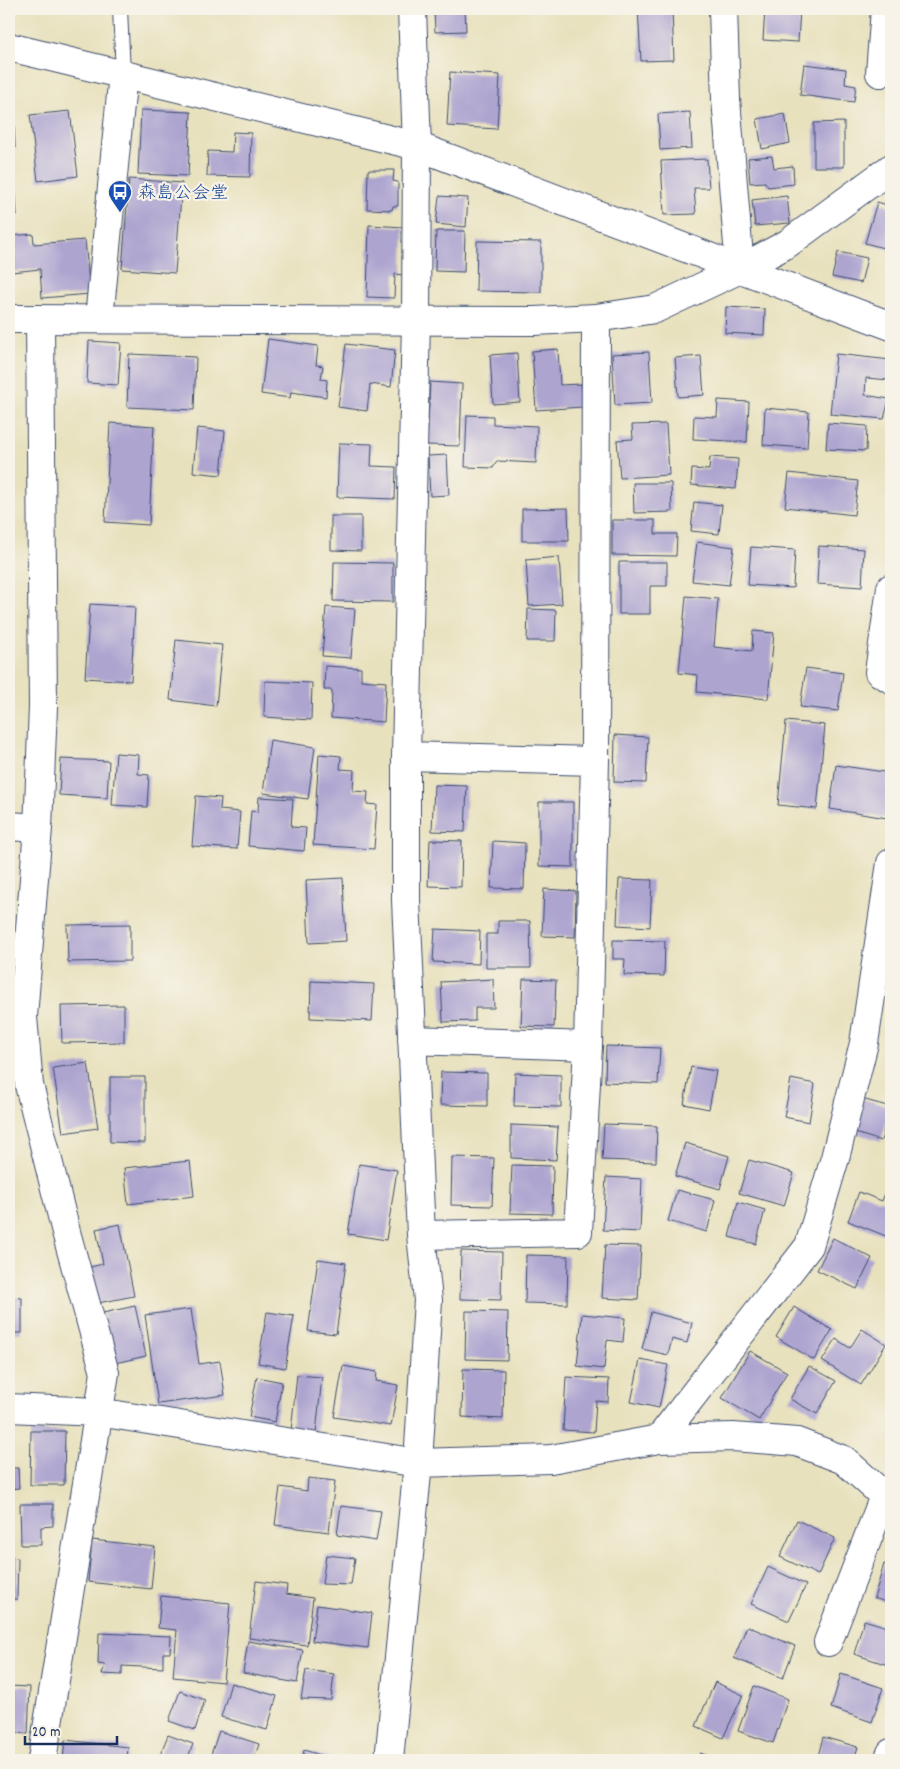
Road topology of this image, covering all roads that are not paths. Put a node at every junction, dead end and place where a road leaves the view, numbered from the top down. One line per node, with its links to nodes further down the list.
1 (120, 9): 7 (lane)
2 (412, 9): 8 (street)
3 (723, 9): 10 (street)
4 (885, 9): 6 (street)
5 (9, 46): 7 (street)
6 (880, 73)
7 (124, 74): 8 (street); 14 (street)
8 (417, 146): 10 (street); 15 (street)
9 (891, 168): 10 (street)
10 (740, 268): 11 (street); 16 (street)
11 (596, 318): 15 (street); 20 (street)
12 (9, 319): 13 (street)
13 (40, 319): 14 (street); 22 (street)
14 (99, 319): 15 (street)
15 (416, 321): 19 (street)
16 (891, 326)
17 (891, 588): 18 (street)
18 (891, 680)
19 (406, 756): 20 (street); 26 (street)
20 (595, 761): 27 (street)
21 (9, 826): 22 (street)
22 (38, 828): 24 (street)
23 (891, 863): 31 (street)
24 (20, 917): 25 (street)
25 (16, 1016): 30 (street)
26 (412, 1040): 27 (street); 28 (street)
27 (588, 1046): 28 (street)
28 (421, 1235): 32 (street)
29 (9, 1408): 30 (street)
30 (98, 1412): 32 (street); 36 (street)
31 (659, 1439): 32 (street); 33 (street)
32 (418, 1463): 37 (street)
33 (888, 1499): 34 (street)
34 (828, 1642)
35 (891, 1753): 38 (street)
36 (42, 1760)
37 (389, 1760)
38 (888, 1760)

